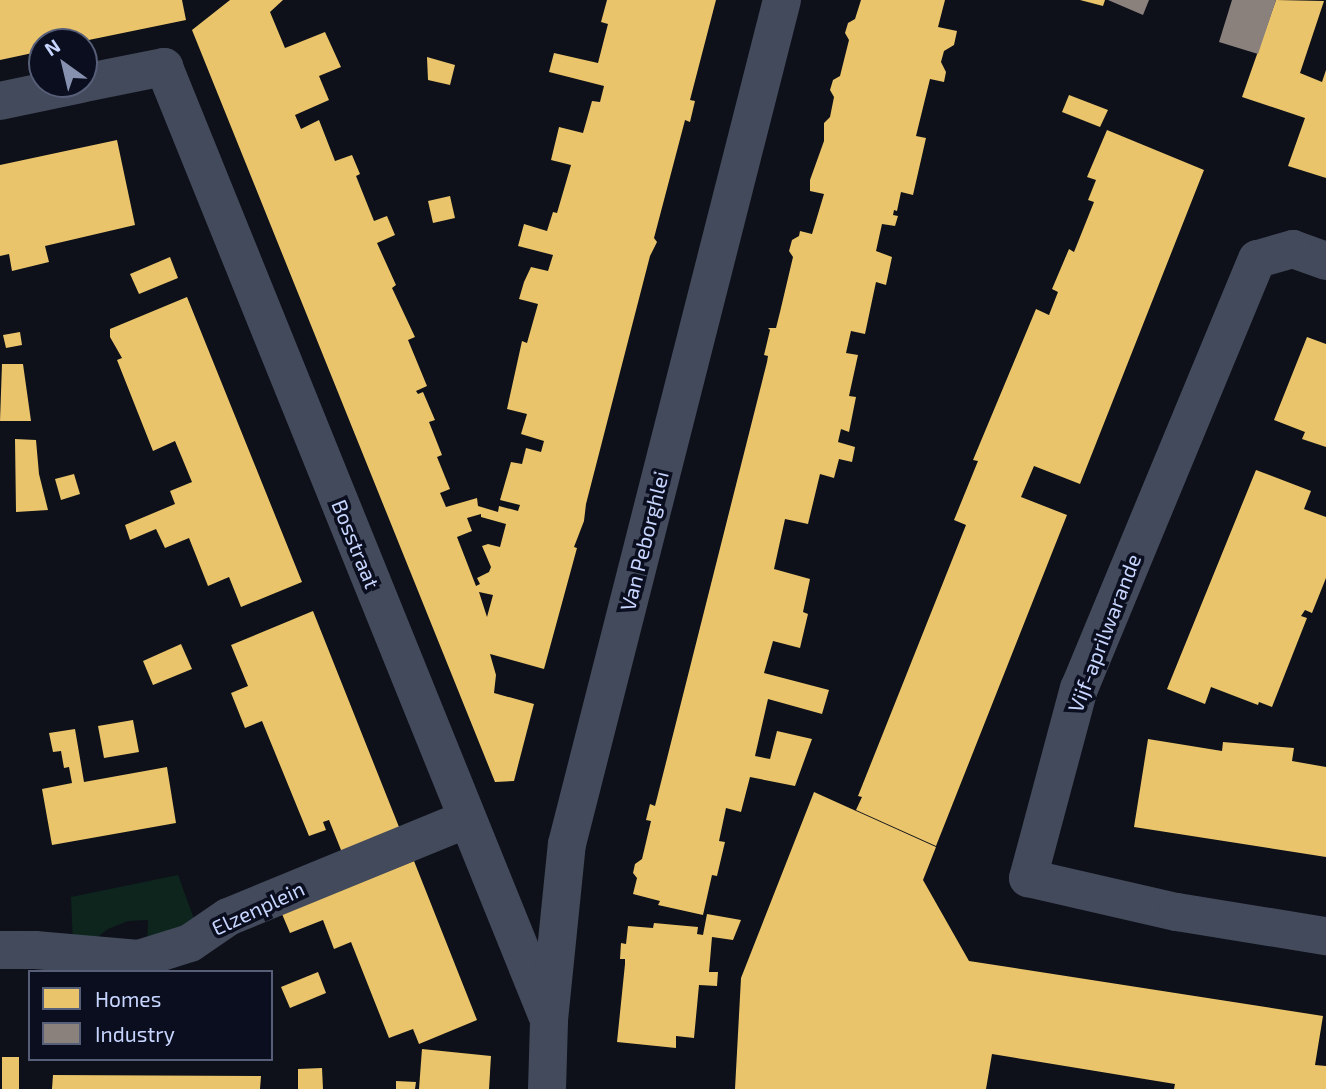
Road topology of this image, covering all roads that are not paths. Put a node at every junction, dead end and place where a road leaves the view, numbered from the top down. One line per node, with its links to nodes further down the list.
1 (782, 0): 9 (street, Van Peborghlei)
2 (98, 81): 6 (street, Bosstraat)
3 (28, 95): 4 (street)
4 (0, 101)
5 (1326, 261): 7 (street, Vijf-aprilwarande)
6 (467, 819): 8 (street, Elzenplein); 9 (street, Bosstraat)
7 (1326, 936)
8 (0, 950)
9 (549, 1020): 10 (street, Van Peborghlei)
10 (547, 1089)

